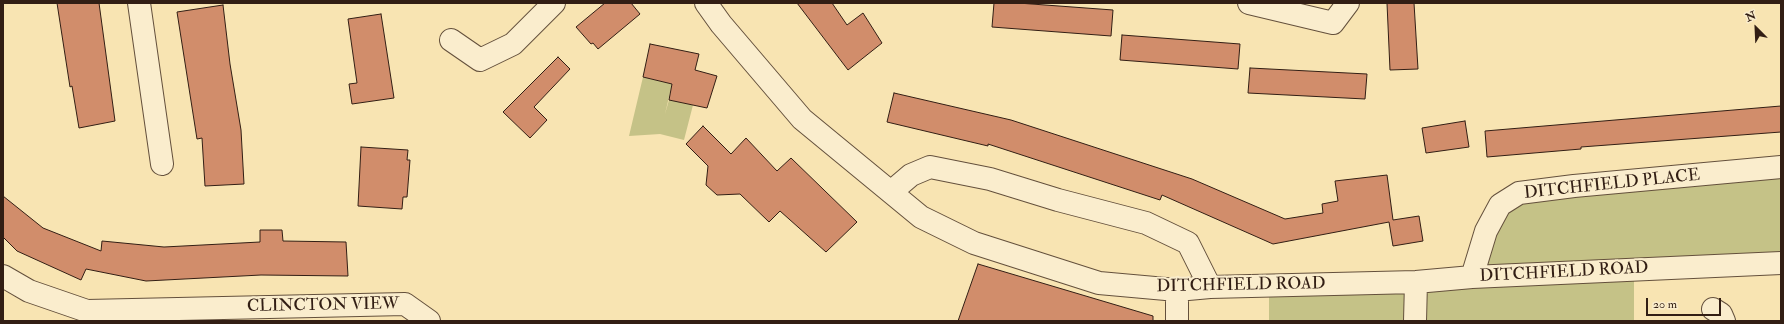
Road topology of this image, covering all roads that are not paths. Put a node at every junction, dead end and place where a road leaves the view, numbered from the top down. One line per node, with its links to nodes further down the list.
1 (139, 3): 7 (street)
2 (554, 3): 6 (street)
3 (706, 3): 9 (street, DITCHFIELD ROAD)
4 (1249, 3): 5 (street)
5 (1348, 3)
6 (451, 40)
7 (162, 164)
8 (1781, 167): 12 (street, DITCHFIELD PLACE)
9 (891, 192): 14 (street); 15 (street, DITCHFIELD ROAD)
10 (1781, 263): 12 (street, DITCHFIELD ROAD)
11 (3, 276): 16 (street, CLINCTON VIEW)
12 (1472, 278): 13 (street, DITCHFIELD ROAD)
13 (1416, 282): 14 (street, DITCHFIELD ROAD); 19 (street)
14 (1210, 287): 15 (street, DITCHFIELD ROAD)
15 (1177, 290): 18 (street)
16 (154, 315): 17 (street, CLINCTON VIEW)
17 (429, 321)
18 (1177, 321)
19 (1415, 321)

